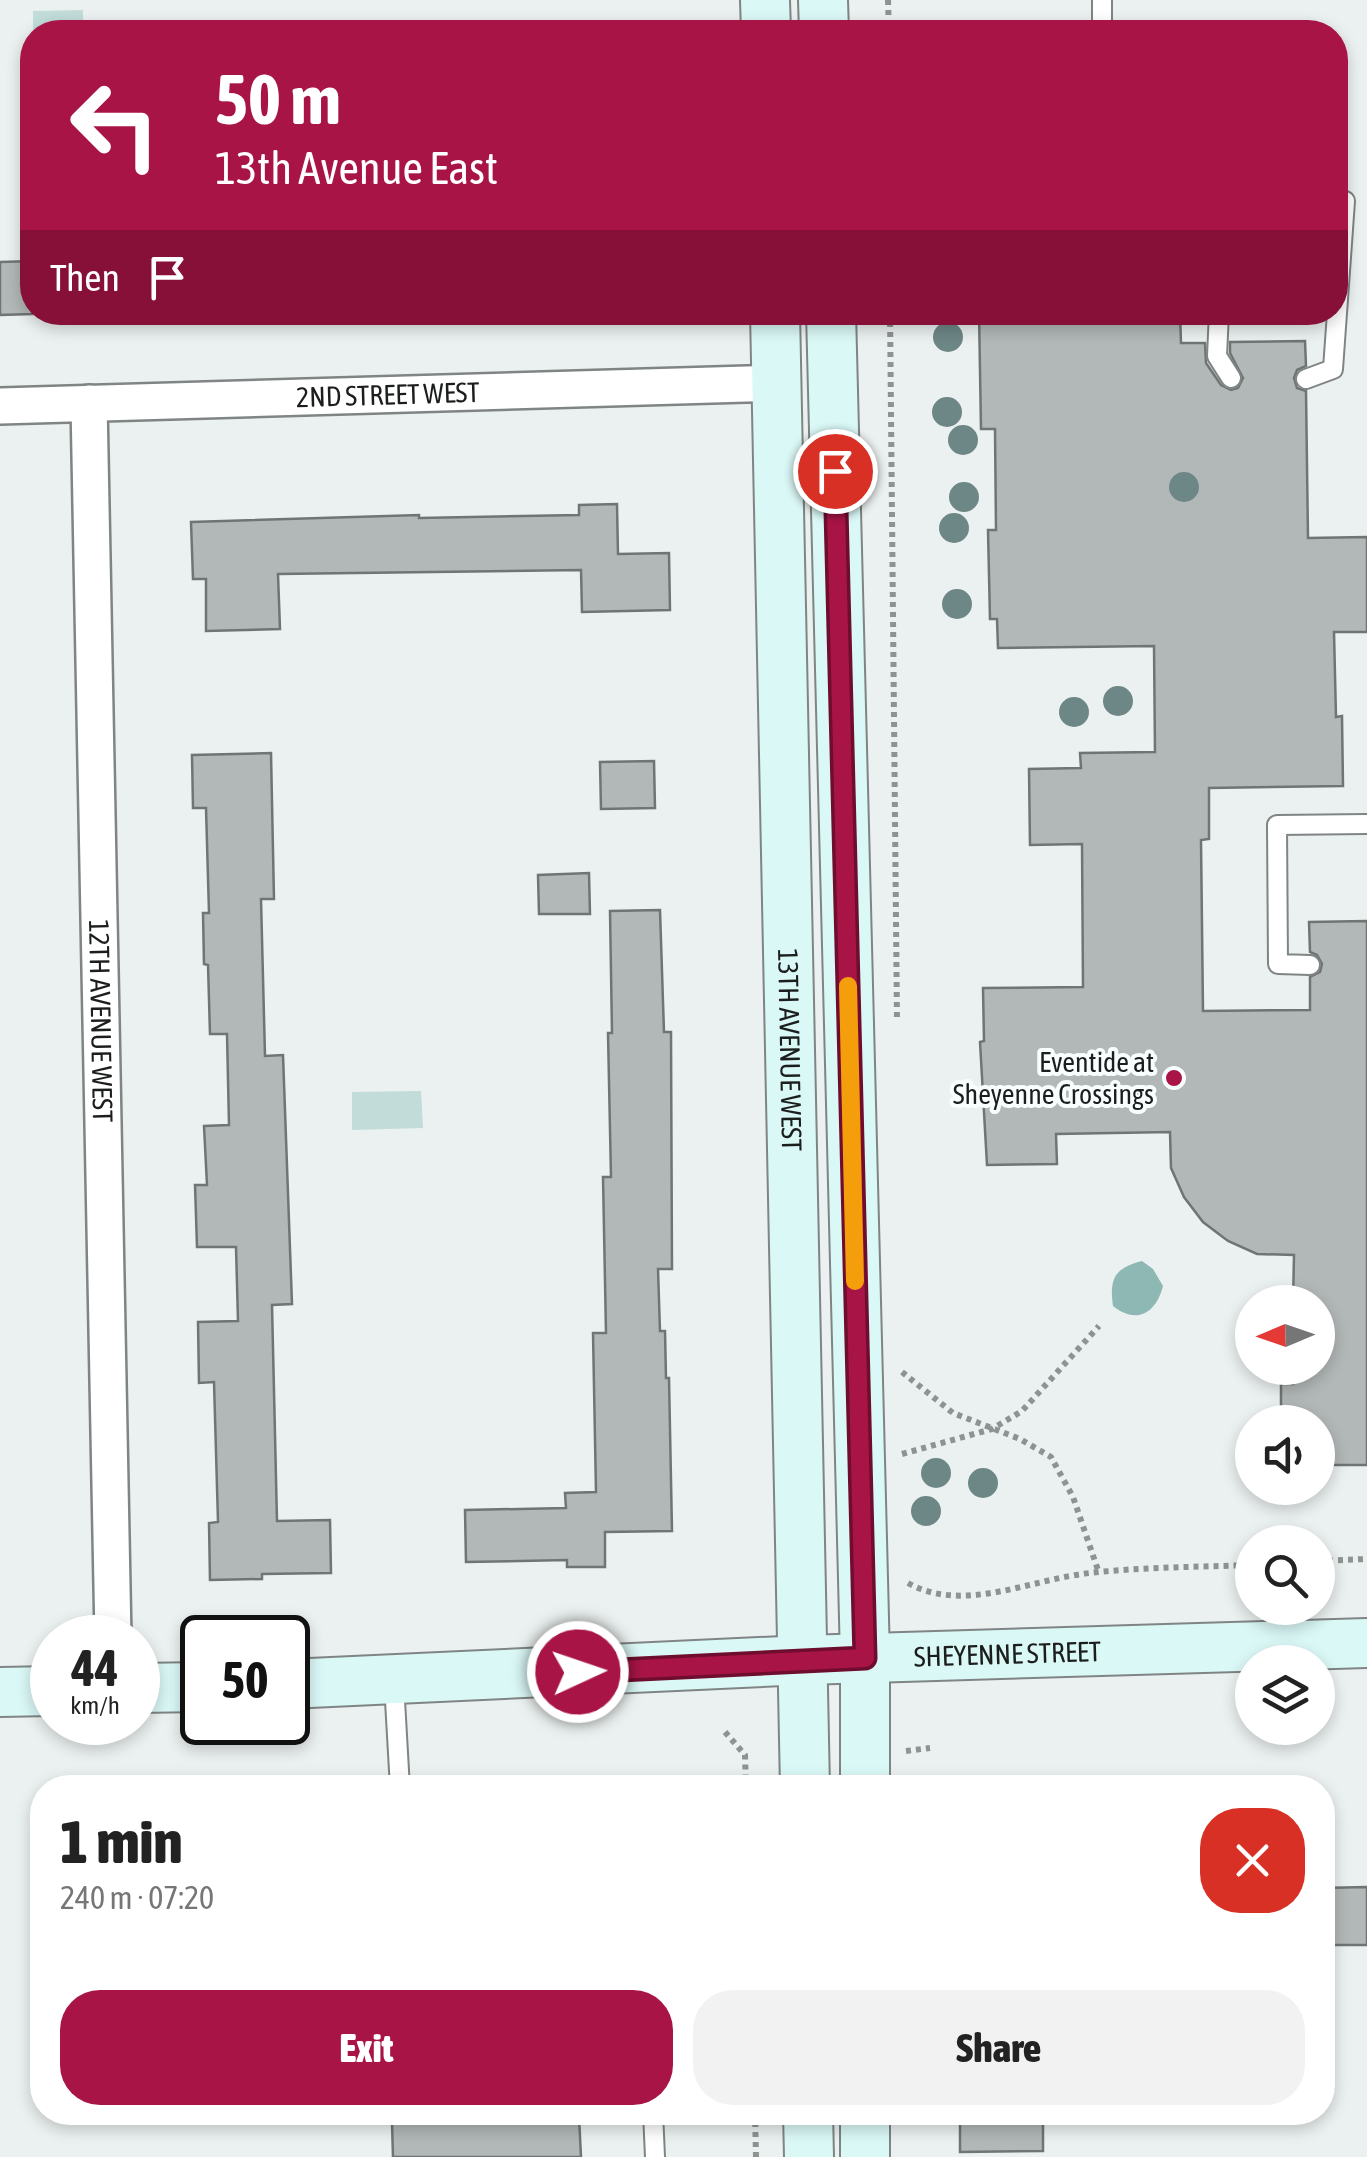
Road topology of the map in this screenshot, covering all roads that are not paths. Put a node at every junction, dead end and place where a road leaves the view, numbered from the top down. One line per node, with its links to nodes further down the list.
1 (775, 325): 7 (main road, 13TH AVENUE WEST)
2 (831, 325): 14 (main road)
3 (1218, 325): 5 (lane)
4 (1335, 325): 6 (lane)
5 (1230, 378)
6 (1306, 378)
7 (777, 383): 8 (street, 2ND STREET WEST); 15 (main road, 13TH AVENUE WEST)
8 (89, 403): 9 (street, 2ND STREET WEST); 12 (street, 12TH AVENUE WEST)
9 (0, 406)
10 (1367, 824): 11 (lane)
11 (1310, 965)
12 (113, 1615)
13 (1367, 1643): 14 (main road, SHEYENNE STREET)
14 (865, 1658): 15 (main road, SHEYENNE STREET); 22 (main road)
15 (804, 1660): 16 (main road, SHEYENNE STREET); 21 (main road, 13TH AVENUE WEST)
16 (394, 1681): 17 (main road, SHEYENNE STREET); 20 (lane)
17 (310, 1683)
18 (30, 1691): 19 (main road)
19 (0, 1692)
20 (399, 1775)
21 (805, 1775)
22 (865, 1775)
23 (654, 2125): 26 (lane)
24 (808, 2125): 27 (main road)
25 (865, 2125): 28 (main road)
26 (655, 2157)
27 (808, 2157)
28 (865, 2157)

